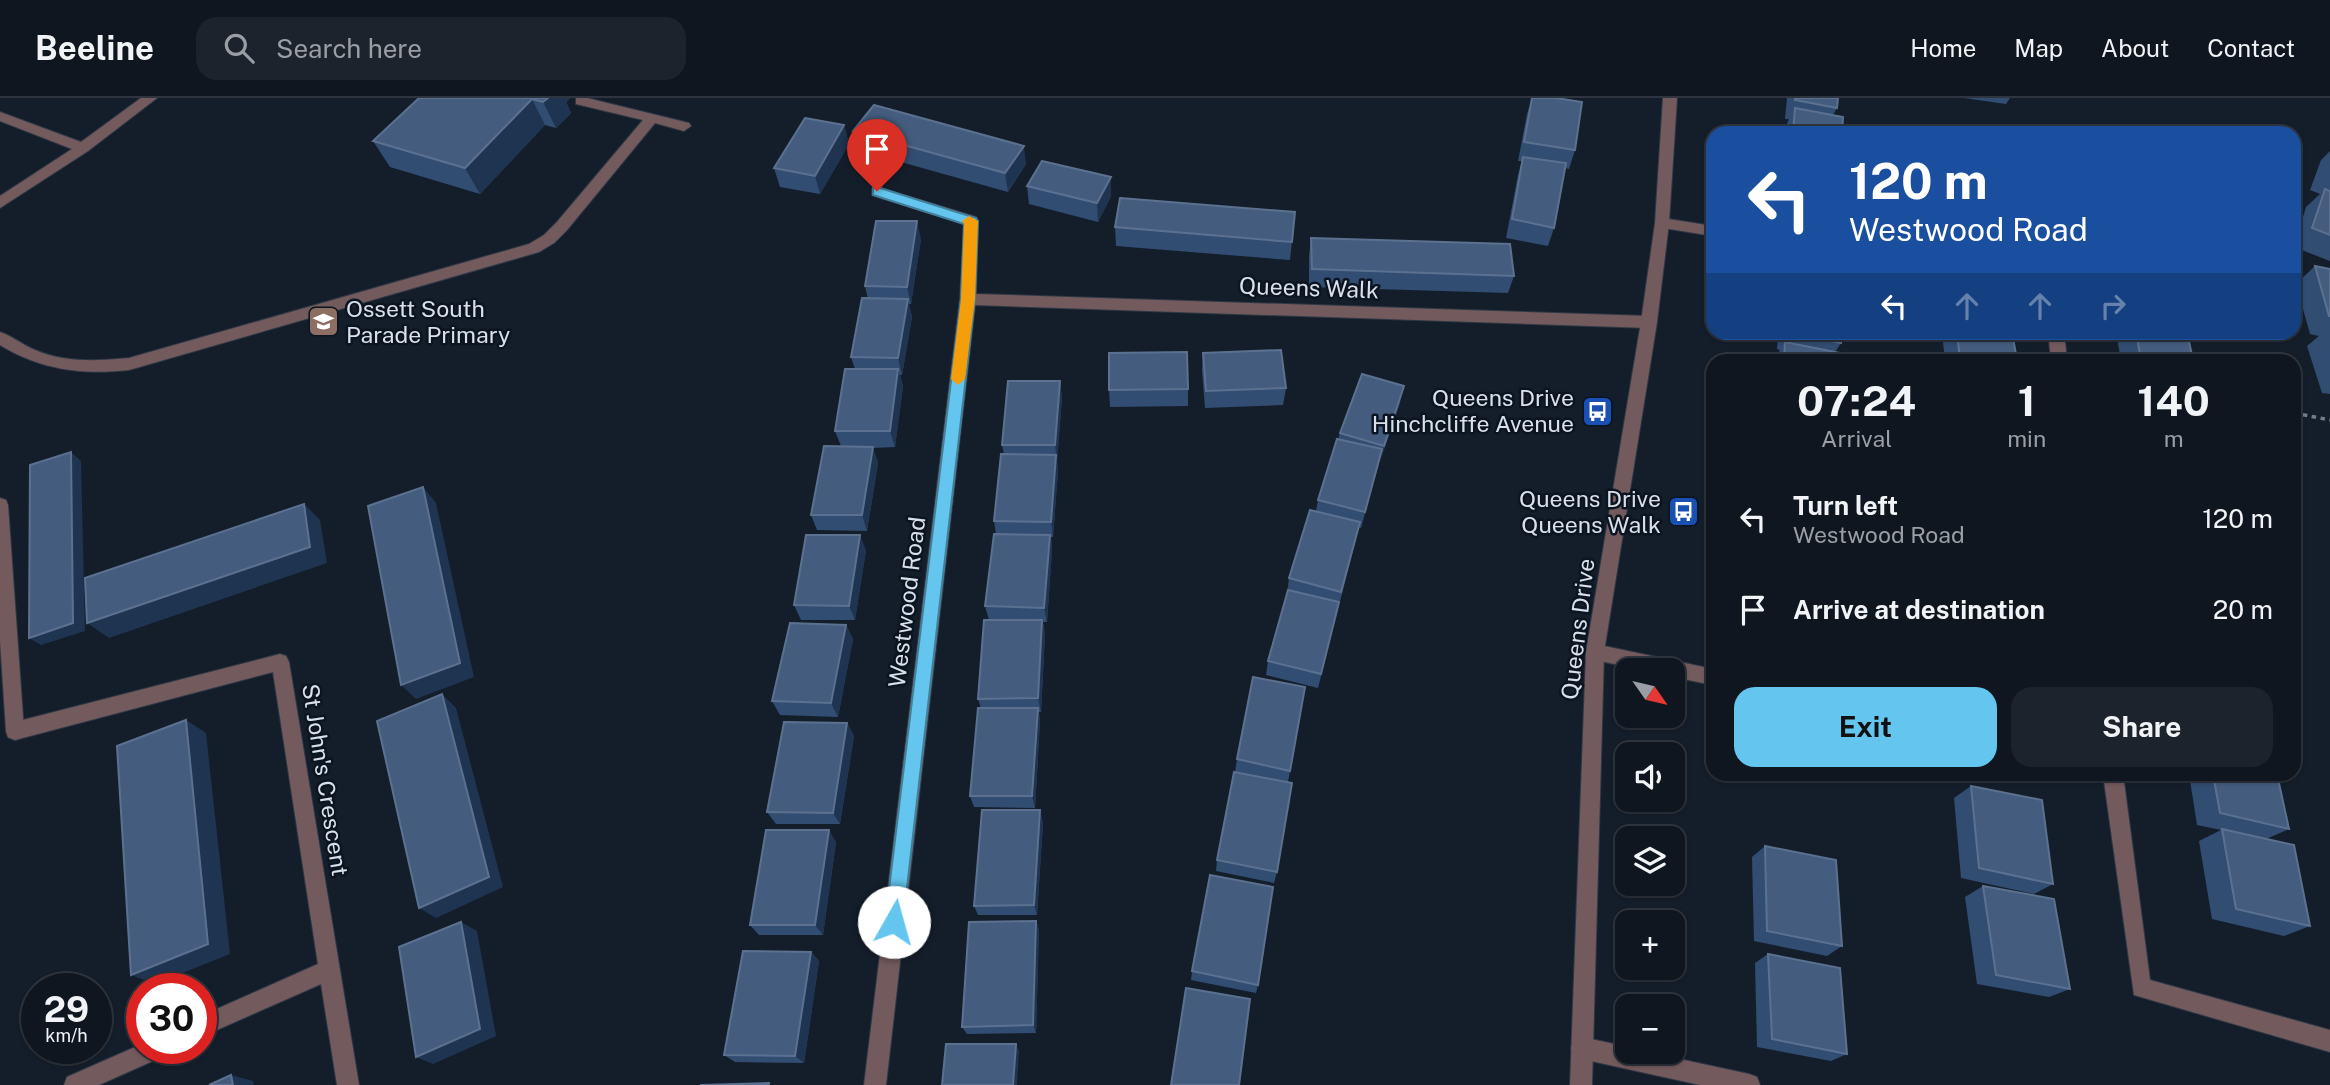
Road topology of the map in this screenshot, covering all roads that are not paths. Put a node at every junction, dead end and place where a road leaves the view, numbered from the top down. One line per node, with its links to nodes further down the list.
1 (150, 98): 7 (street)
2 (1671, 98): 10 (street, Queens Drive)
3 (581, 101): 5 (street)
4 (0, 116): 7 (street)
5 (652, 118): 6 (street); 14 (street)
6 (684, 126)
7 (83, 149): 9 (street)
8 (877, 191): 12 (street, Westwood Road)
9 (0, 203)
10 (1662, 223): 11 (street); 13 (street, Queens Drive)
11 (1706, 231)
12 (968, 299): 13 (street, Queens Walk); 26 (street, Westwood Road)
13 (1649, 322): 16 (street, Queens Drive)
14 (0, 338)
15 (0, 505): 19 (street, St John's Crescent)
16 (1595, 652): 17 (street); 22 (street, Queens Drive)
17 (1706, 676)
18 (2114, 781): 21 (street)
19 (328, 970): 20 (street); 25 (street, St John's Crescent)
20 (217, 1020)
21 (2330, 1041)
22 (1582, 1048): 27 (street, Queens Drive); 28 (street)
23 (126, 1062): 24 (street)
24 (75, 1085)
25 (348, 1085)
26 (875, 1085)
27 (1581, 1085)
28 (1749, 1085)

